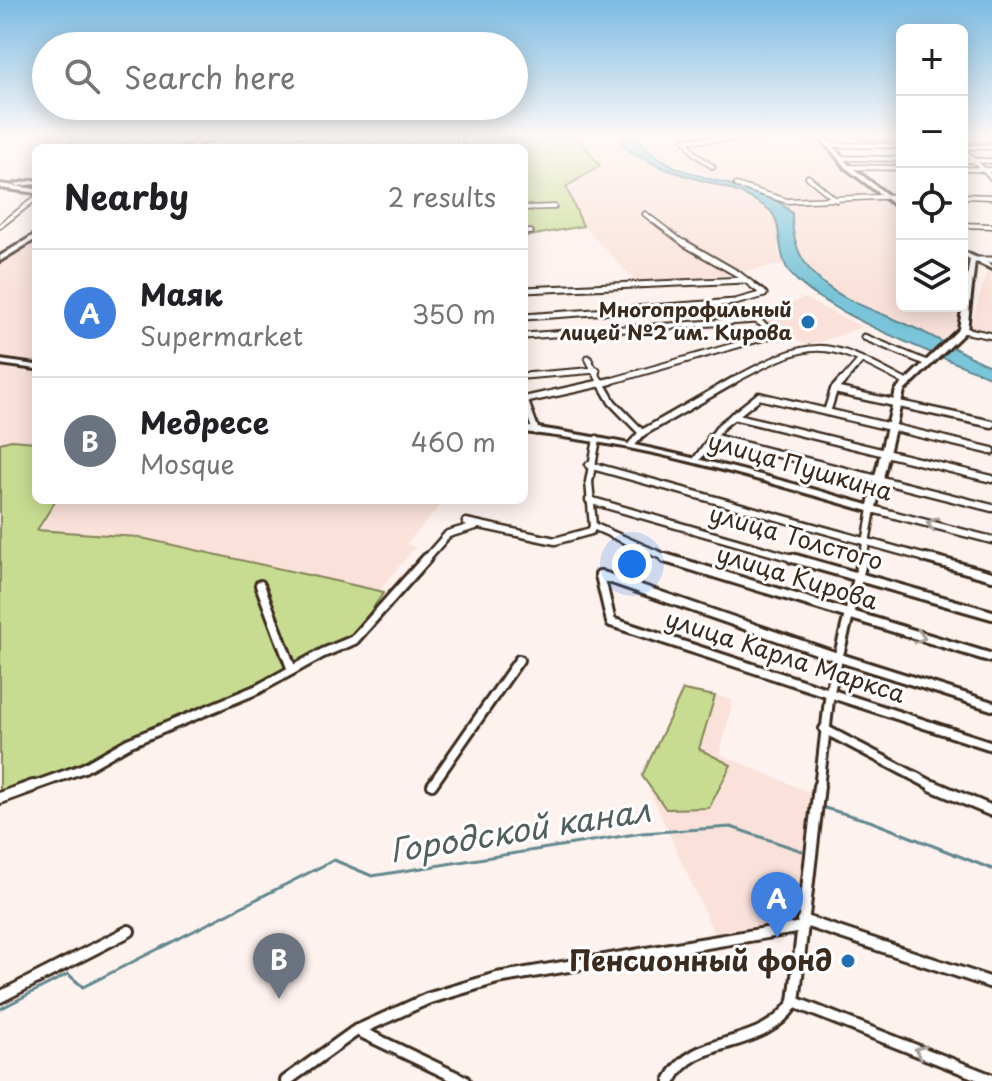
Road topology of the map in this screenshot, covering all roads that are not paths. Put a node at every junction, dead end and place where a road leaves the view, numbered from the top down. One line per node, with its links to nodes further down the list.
1 (744, 187): 8 (street)
2 (821, 187): 8 (street)
3 (873, 187): 6 (street)
4 (896, 196): 6 (street)
5 (968, 196): 7 (street)
6 (885, 197): 8 (street); 10 (street)
7 (992, 197)
8 (836, 200)
9 (32, 201): 15 (street)
10 (896, 205)
11 (554, 207): 12 (street)
12 (528, 208)
13 (645, 214): 23 (street)
14 (968, 225): 16 (street)
15 (0, 226)
16 (992, 226)
17 (32, 239): 19 (street)
18 (968, 257): 20 (street)
19 (0, 259)
20 (972, 260): 21 (street); 22 (street); 26 (street)
21 (992, 260)
22 (992, 267)
23 (745, 280): 24 (street); 25 (street)
24 (528, 290)
25 (528, 317)
26 (963, 330): 28 (street); 32 (street)
27 (528, 336): 38 (street)
28 (992, 336)
29 (864, 337): 32 (street)
30 (588, 358): 35 (street)
31 (861, 360): 37 (street); 39 (street); 49 (street)
32 (929, 361): 37 (street)
33 (0, 362): 34 (street)
34 (32, 366)
35 (597, 370): 36 (street); 38 (street)
36 (528, 376)
37 (905, 382): 41 (street)
38 (603, 383): 40 (street); 49 (street)
39 (834, 390): 41 (street); 43 (street)
40 (528, 399)
41 (898, 402): 45 (street); 46 (street)
42 (528, 410): 48 (street)
43 (827, 412): 44 (street); 46 (street)
44 (733, 416): 50 (street); 54 (street)
45 (992, 424)
46 (892, 428): 53 (street); 54 (street)
47 (528, 430): 48 (street, улица Пушкина)
48 (536, 431): 51 (street, улица Пушкина)
49 (642, 433): 52 (street)
50 (711, 437): 55 (street); 58 (street)
51 (597, 439): 52 (street, улица Пушкина); 56 (street)
52 (632, 444): 55 (street, улица Пушкина)
53 (992, 451)
54 (887, 453): 57 (street); 58 (street)
55 (697, 459): 61 (street, улица Пушкина)
56 (589, 465): 59 (street); 66 (street)
57 (992, 479)
58 (880, 480): 60 (street); 61 (street)
59 (589, 500): 64 (street); 68 (street, улица Толстого)
60 (992, 508)
61 (872, 509): 65 (street, улица Пушкина, one-way to 61); 66 (street)
62 (466, 522): 63 (street)
63 (479, 525): 64 (street); 75 (street)
64 (593, 526): 71 (street, улица Кирова)
65 (992, 540)
66 (865, 541): 67 (street); 68 (street)
67 (992, 576)
68 (860, 577): 70 (street, улица Толстого); 71 (street)
69 (260, 585): 75 (street)
70 (992, 615)
71 (849, 616): 72 (street); 73 (street, улица Кирова, one-way to 73)
72 (840, 658): 76 (street); 76 (street, улица Карла Маркса); 77 (street)
73 (992, 658)
74 (519, 660): 80 (street)
75 (292, 670): 81 (street)
76 (830, 691): 78 (street); 79 (street, улица Карла Маркса)
77 (992, 706)
78 (824, 729): 82 (street); 83 (street)
79 (992, 746)
80 (432, 785)
81 (0, 798)
82 (992, 811)
83 (802, 923): 85 (street); 87 (street); 88 (street)
84 (129, 931): 86 (street)
85 (992, 983)
86 (0, 997)
87 (792, 1006): 89 (street, one-way to 87); 92 (street)
88 (357, 1030): 90 (street); 91 (street)
89 (992, 1080)
90 (286, 1081)
91 (464, 1081)
92 (670, 1081)

